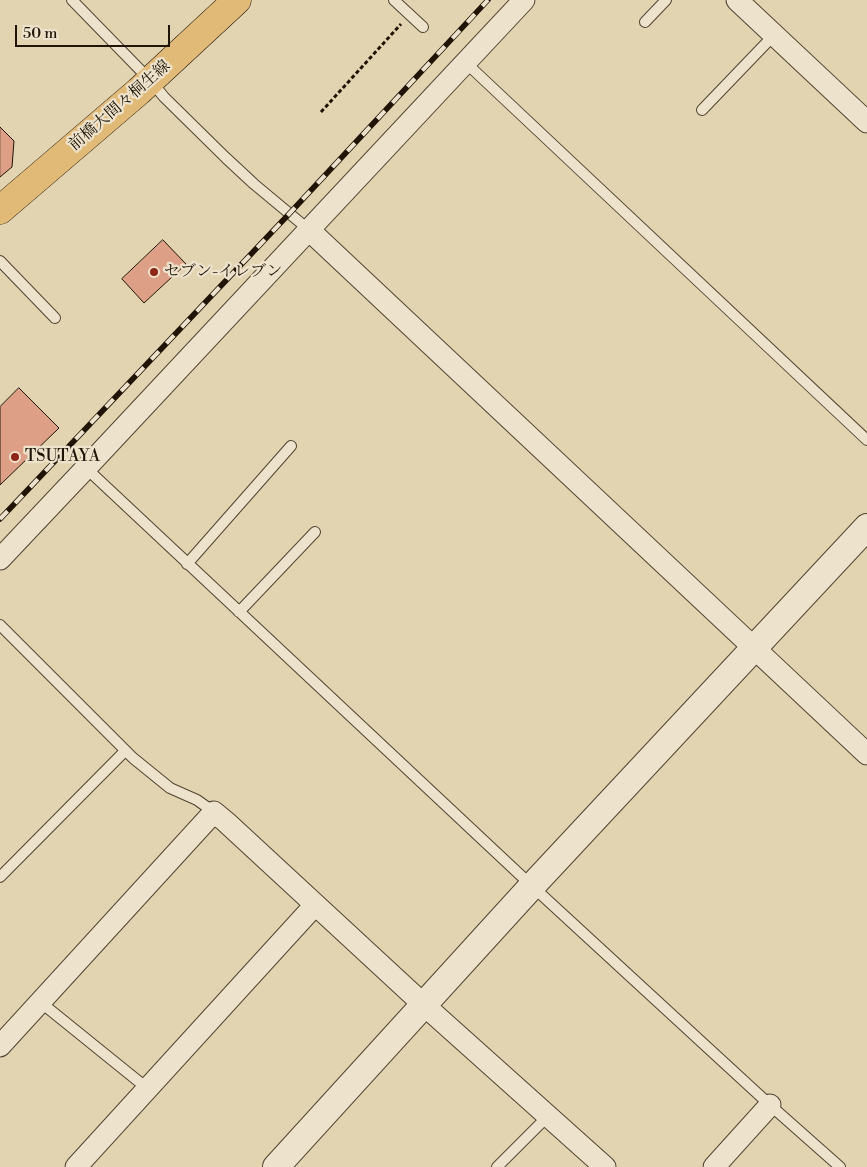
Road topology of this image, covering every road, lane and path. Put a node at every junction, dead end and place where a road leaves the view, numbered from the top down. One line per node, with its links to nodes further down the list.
1 (72, 0): 12 (lane)
2 (237, 0): 12 (main road, 前橋大間々桐生線)
3 (394, 0): 7 (lane)
4 (524, 0): 11 (street)
5 (666, 0): 8 (lane)
6 (737, 0): 10 (street)
7 (410, 15): 9 (lane); 14 (path)
8 (645, 22)
9 (423, 27)
10 (774, 35): 13 (lane); 15 (street)
11 (465, 62): 17 (street); 20 (lane)
12 (150, 80): 16 (main road, 前橋大間々桐生線); 17 (lane)
13 (702, 110)
14 (321, 112)
15 (867, 122)
16 (0, 210)
17 (308, 230): 22 (street); 29 (street)
18 (0, 262): 19 (lane)
19 (55, 318)
20 (867, 440)
21 (291, 446): 26 (lane)
22 (86, 468): 25 (street); 26 (lane)
23 (867, 526): 29 (street)
24 (315, 532): 27 (lane)
25 (0, 559)
26 (187, 564): 27 (lane)
27 (239, 612): 34 (lane)
28 (0, 625): 30 (lane)
29 (754, 648): 31 (street); 34 (street)
30 (125, 751): 32 (lane); 33 (lane)
31 (867, 754)
32 (214, 812): 35 (street); 36 (street)
33 (0, 877)
34 (532, 886): 37 (street); 40 (lane)
35 (315, 905): 37 (street); 39 (street)
36 (43, 1000): 38 (street); 39 (lane)
37 (424, 1005): 41 (street); 43 (street)
38 (0, 1046)
39 (148, 1089): 42 (street)
40 (770, 1105): 46 (street); 47 (lane)
41 (548, 1116): 44 (lane); 45 (street)
42 (76, 1167)
43 (276, 1167)
44 (497, 1167)
45 (605, 1167)
46 (714, 1167)
47 (840, 1167)

